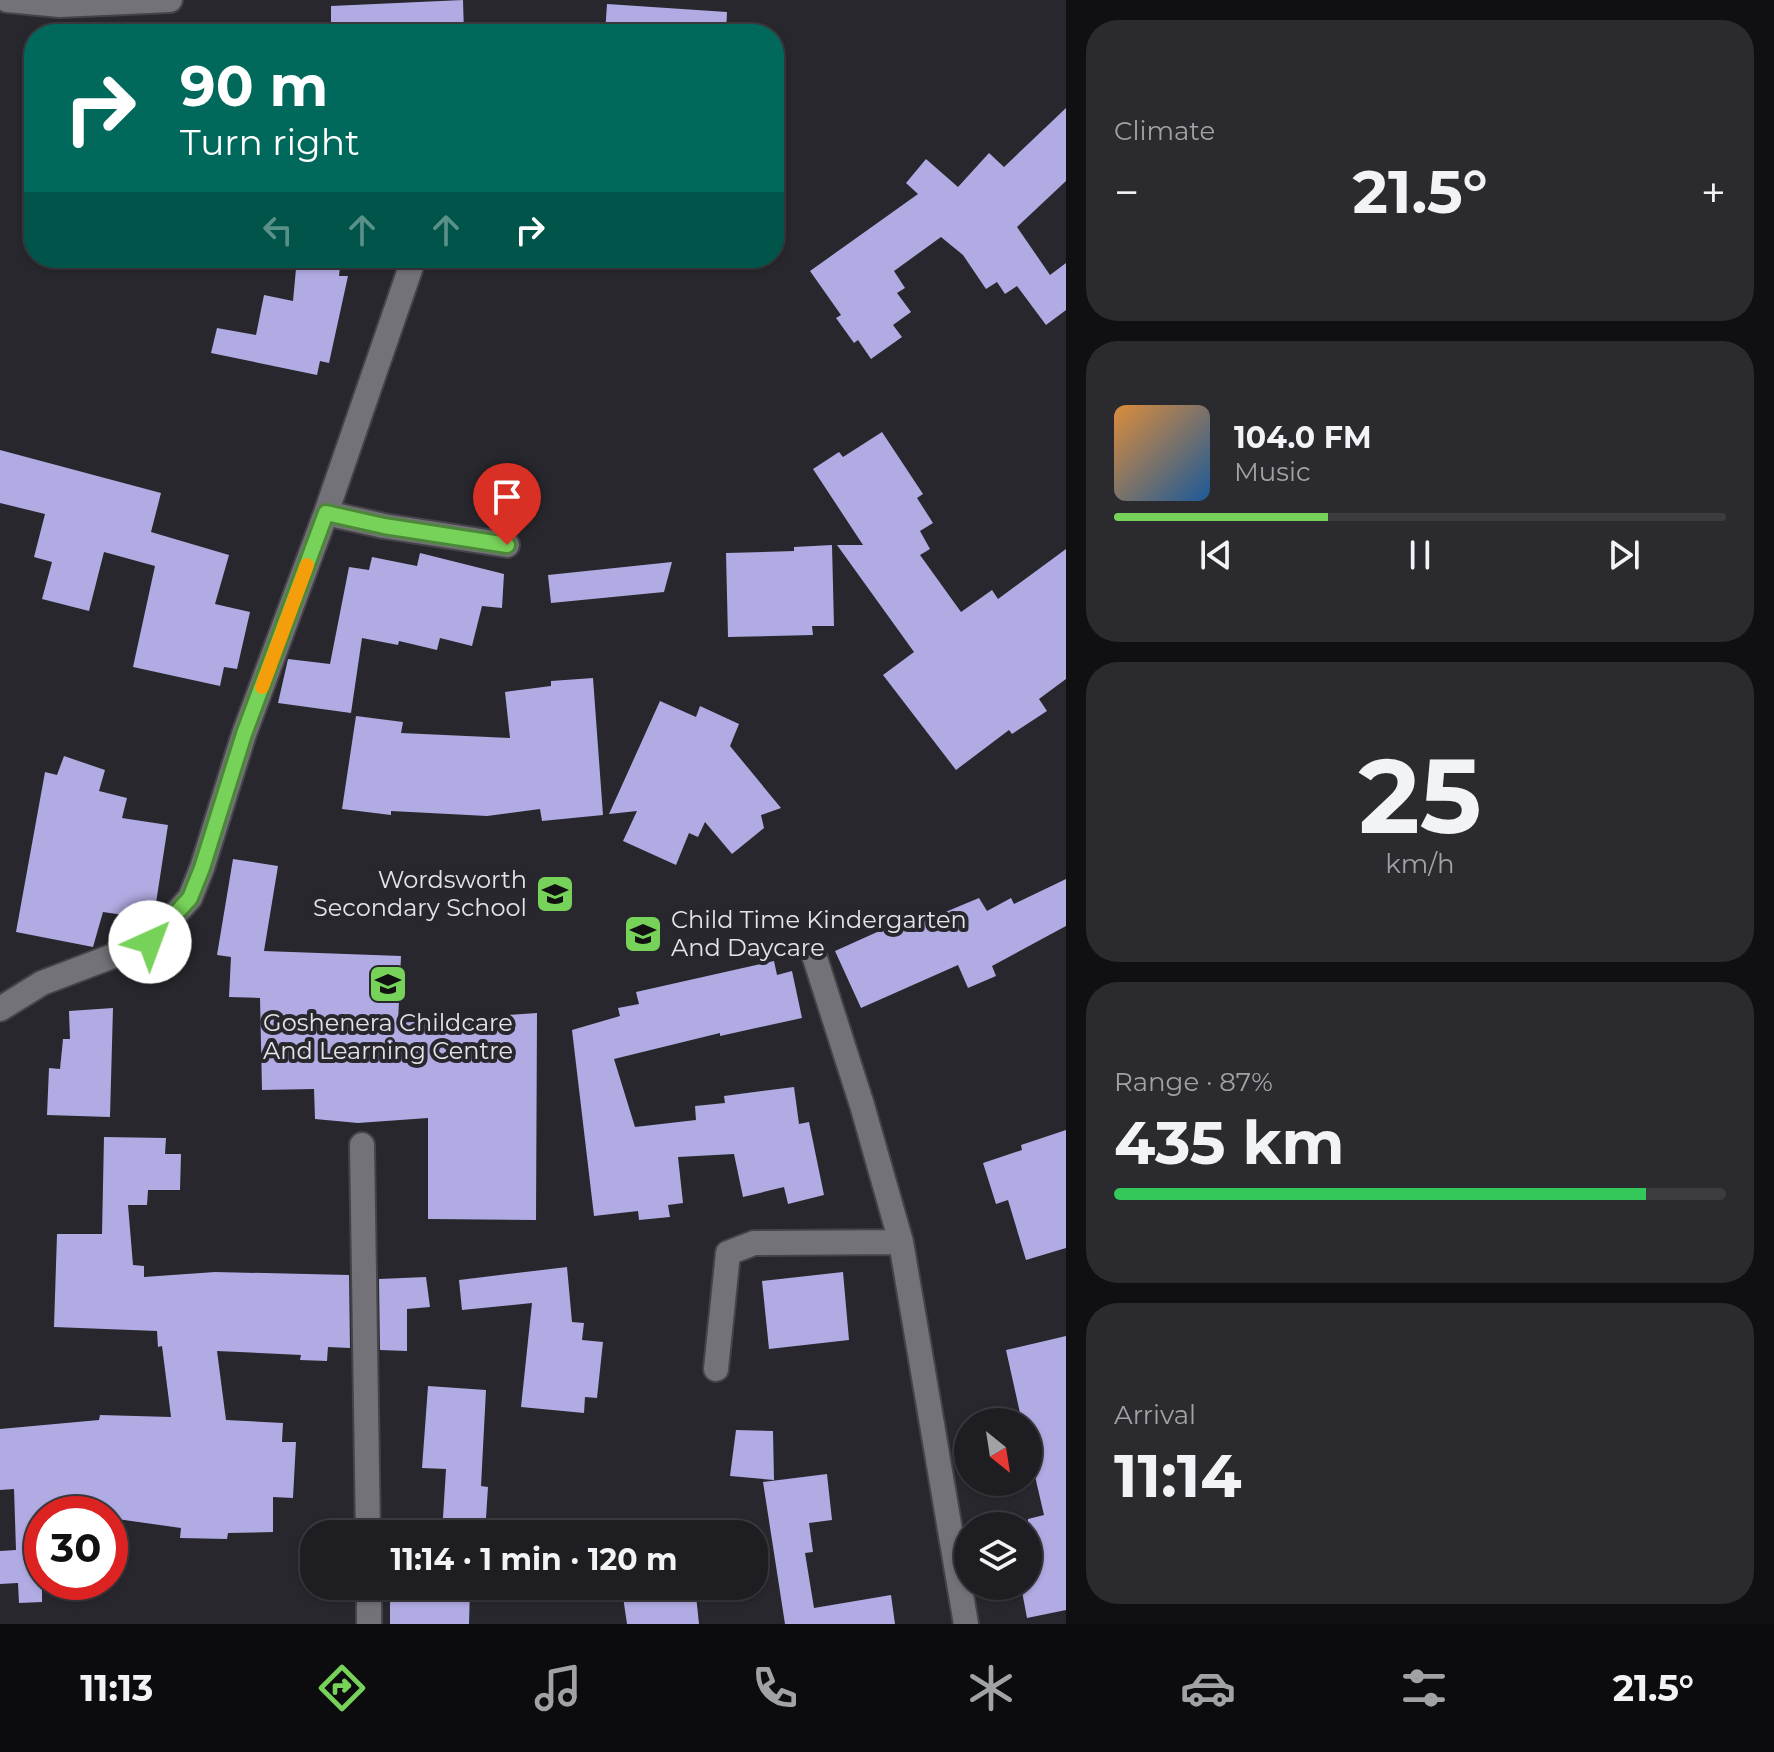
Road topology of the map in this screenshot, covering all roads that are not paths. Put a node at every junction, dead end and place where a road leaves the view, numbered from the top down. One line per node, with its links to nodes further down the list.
1 (7, 0): 2 (street)
2 (170, 0)
3 (411, 268): 4 (street)
4 (326, 513): 5 (street); 7 (street)
5 (507, 545)
6 (814, 955): 9 (street)
7 (0, 1009)
8 (362, 1145): 11 (street)
9 (901, 1242): 10 (street); 14 (street)
10 (716, 1369)
11 (368, 1520)
12 (369, 1600): 13 (street)
13 (369, 1624)
14 (966, 1624)

